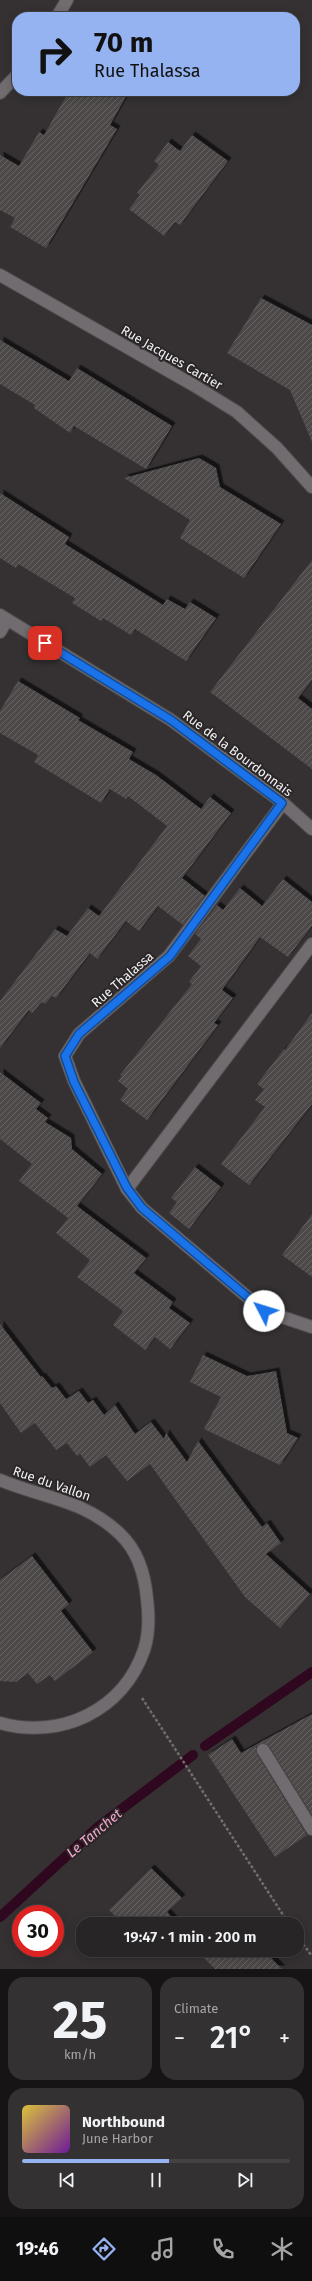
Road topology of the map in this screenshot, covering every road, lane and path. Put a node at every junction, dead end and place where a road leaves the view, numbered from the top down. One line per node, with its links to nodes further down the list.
1 (67, 0): 2 (street)
2 (60, 12)
3 (12, 80): 4 (street)
4 (0, 93)
5 (0, 275): 6 (street, Rue Jacques Cartier)
6 (312, 487)
7 (4, 618): 8 (street); 9 (street, Rue de la Bourdonnais)
8 (0, 632)
9 (282, 803): 10 (street, Rue de la Bourdonnais); 12 (street, Rue Thalassa)
10 (312, 829)
11 (312, 944): 12 (street)
12 (127, 1188): 13 (street, Rue Thalassa)
13 (312, 1327)
14 (0, 1480): 15 (street, Rue du Vallon)
15 (129, 1678): 16 (street, Rue du Vallon); 19 (path)
16 (0, 1723)
17 (263, 1750): 18 (street)
18 (312, 1829)
19 (284, 1917)
20 (304, 1945): 21 (path)
21 (312, 1956)

